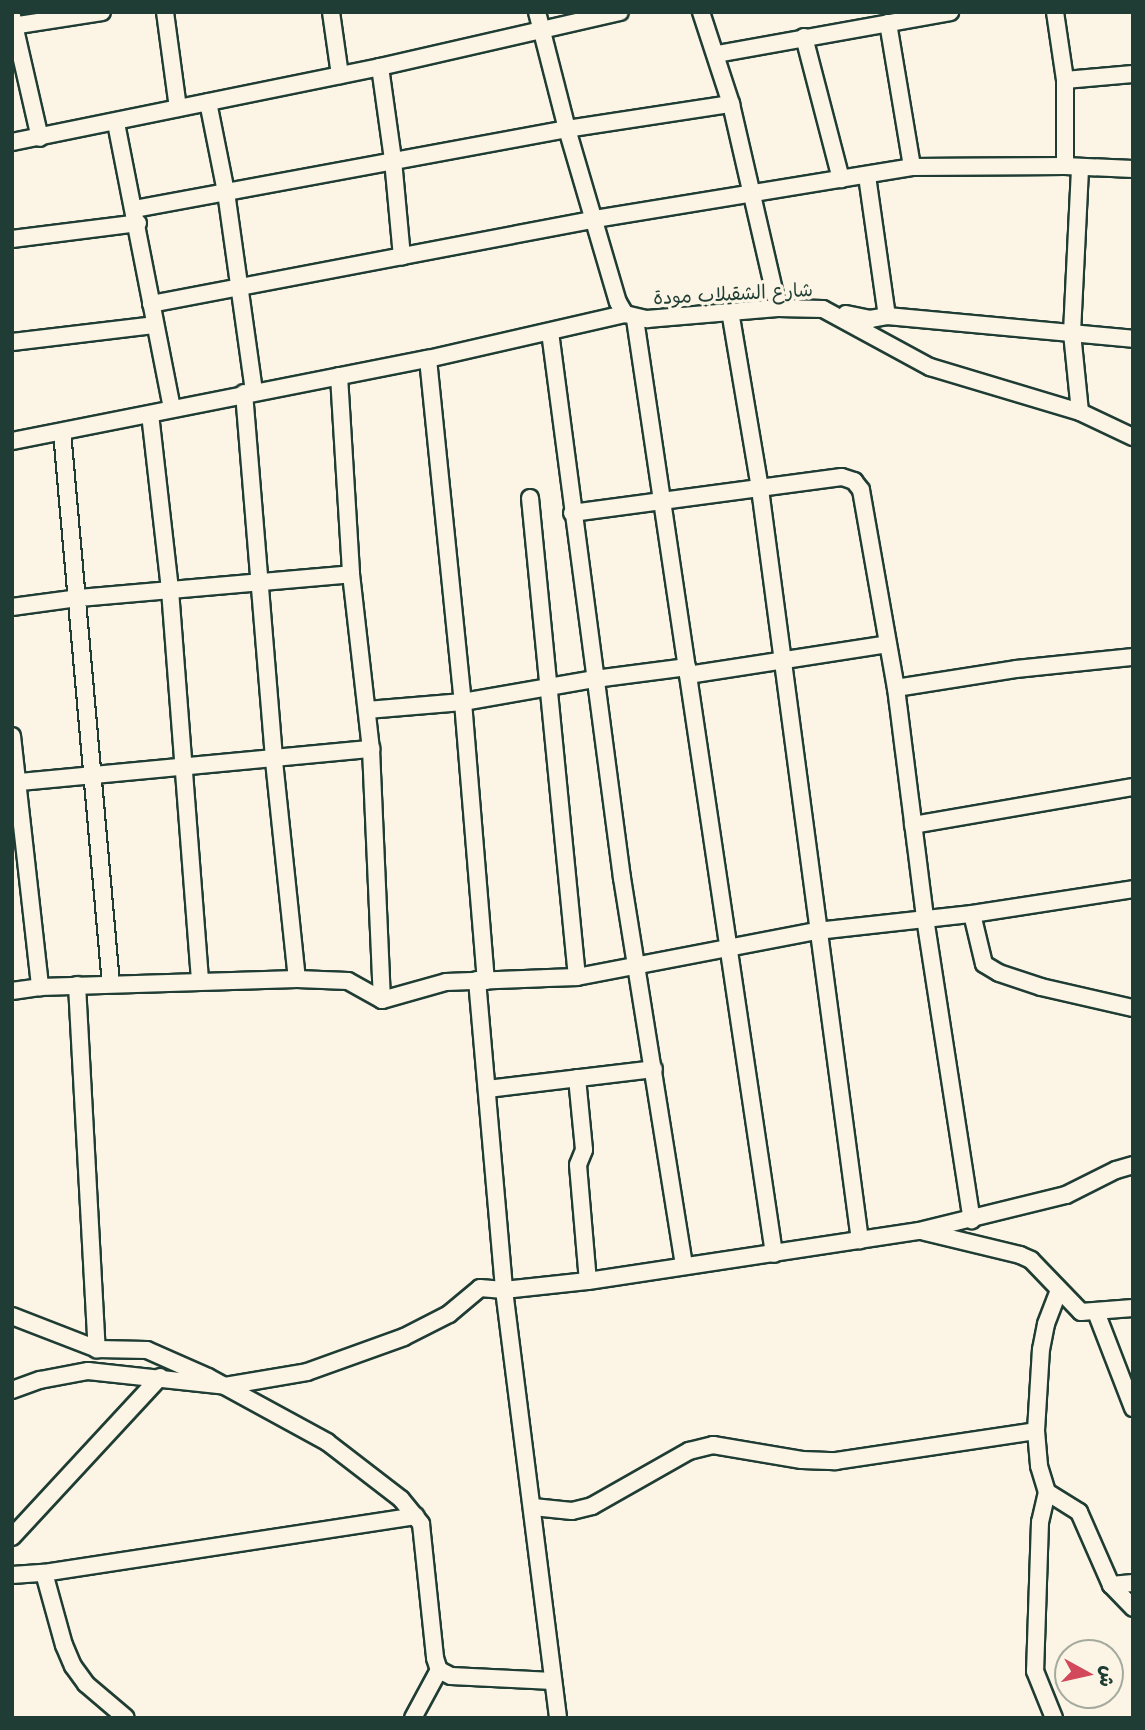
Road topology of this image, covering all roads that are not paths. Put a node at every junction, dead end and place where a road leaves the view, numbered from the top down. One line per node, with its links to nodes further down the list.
1 (102, 12): 9 (street)
2 (165, 12): 20 (street)
3 (331, 12): 16 (street)
4 (537, 12): 11 (street)
5 (620, 12): 11 (street)
6 (701, 12): 13 (street)
7 (950, 12): 10 (street)
8 (1055, 12): 17 (street)
9 (13, 23): 23 (street)
10 (888, 23): 12 (street); 26 (street)
11 (542, 32): 14 (street); 22 (street)
12 (804, 37): 13 (street); 30 (street)
13 (717, 54): 19 (street)
14 (380, 67): 16 (street); 25 (street)
15 (1133, 74): 17 (street)
16 (340, 75): 18 (street)
17 (1065, 80): 27 (street)
18 (208, 102): 20 (street); 31 (street)
19 (731, 104): 22 (street); 32 (street)
20 (178, 108): 21 (street)
21 (116, 122): 23 (street); 33 (street)
22 (567, 129): 25 (street); 34 (street)
23 (40, 138): 24 (street)
24 (12, 142)
25 (393, 160): 31 (street); 36 (street)
26 (912, 167): 27 (street); 29 (street)
27 (1073, 167): 28 (street); 46 (street)
28 (1133, 169)
29 (867, 176): 30 (street); 43 (street)
30 (841, 179): 32 (street)
31 (226, 192): 33 (street); 37 (street)
32 (752, 192): 34 (street); 39 (street)
33 (136, 216): 35 (street); 38 (street)
34 (595, 219): 36 (street); 42 (street)
35 (12, 239)
36 (402, 257): 37 (street)
37 (238, 286): 38 (street); 51 (street)
38 (151, 304): 44 (street)
39 (778, 308): 40 (street, شارع الشقيلاب مودة); 41 (street, شارع الشقيلاب مودة)
40 (730, 311): 42 (street, شارع الشقيلاب مودة); 58 (street)
41 (832, 313): 43 (street); 53 (street, شارع الشقيلاب مودة)
42 (630, 316): 45 (street, شارع الشقيلاب مودة); 60 (street)
43 (887, 316): 46 (street)
44 (154, 325): 48 (street); 52 (street)
45 (550, 332): 49 (street, شارع الشقيلاب مودة); 61 (street)
46 (1072, 333): 47 (street); 53 (street)
47 (1133, 339)
48 (12, 342)
49 (428, 359): 50 (street, شارع الشقيلاب مودة); 74 (street)
50 (339, 376): 51 (street, شارع الشقيلاب مودة); 62 (street)
51 (249, 392): 52 (street, شارع الشقيلاب مودة); 63 (street)
52 (172, 408): 54 (street, شارع الشقيلاب مودة)
53 (1080, 412): 56 (street, شارع الشقيلاب مودة)
54 (150, 414): 55 (street, شارع الشقيلاب مودة); 64 (street)
55 (62, 432): 57 (street, شارع الشقيلاب مودة); 65 (street)
56 (1133, 437)
57 (12, 441)
58 (760, 489): 60 (street); 67 (street); 69 (street)
59 (530, 498): 72 (street)
60 (661, 500): 61 (street); 70 (street)
61 (572, 513): 71 (street)
62 (351, 574): 63 (street); 75 (street)
63 (260, 583): 64 (street); 78 (street)
64 (170, 590): 65 (street); 79 (street)
65 (79, 598): 66 (street); 80 (street)
66 (12, 607)
67 (888, 644): 69 (street); 73 (street)
68 (1133, 657): 73 (street)
69 (783, 660): 70 (street); 88 (street)
70 (688, 671): 71 (street); 89 (street)
71 (596, 678): 72 (street); 90 (street)
72 (548, 687): 74 (street); 91 (street)
73 (896, 688): 83 (street)
74 (463, 702): 75 (street); 94 (street)
75 (367, 710): 77 (street)
76 (13, 739): 81 (street)
77 (371, 750): 78 (street); 99 (street)
78 (274, 761): 79 (street); 92 (street)
79 (184, 767): 80 (street); 93 (street)
80 (94, 774): 81 (street); 95 (street)
81 (20, 782): 84 (street)
82 (1133, 787): 83 (street)
83 (913, 825): 87 (street)
84 (20, 872): 97 (street)
85 (1133, 889): 86 (street)
86 (972, 915): 87 (street); 100 (street)
87 (925, 918): 88 (street); 105 (street)
88 (817, 931): 89 (street); 107 (street)
89 (730, 950): 90 (street); 108 (street)
90 (636, 968): 91 (street); 101 (street)
91 (577, 977): 94 (street)
92 (297, 979): 93 (street); 99 (street)
93 (200, 981): 95 (street)
94 (481, 981): 99 (street); 103 (street)
95 (111, 984): 96 (street)
96 (77, 985): 97 (street); 116 (street)
97 (40, 987): 98 (street)
98 (12, 991)
99 (382, 1000)
100 (1133, 1008)
101 (654, 1069): 102 (street); 109 (street)
102 (577, 1078): 103 (street); 110 (street)
103 (487, 1088): 111 (street)
104 (1133, 1165): 105 (street)
105 (972, 1220): 106 (street)
106 (919, 1230): 107 (street); 112 (street)
107 (860, 1240): 108 (street)
108 (774, 1254): 109 (street)
109 (684, 1264): 110 (street)
110 (588, 1280): 111 (street)
111 (505, 1290): 118 (street); 123 (street)
112 (1059, 1290): 114 (street); 121 (street)
113 (1133, 1308): 114 (street)
114 (1096, 1312): 120 (street)
115 (12, 1316): 116 (street)
116 (97, 1349): 118 (street)
117 (160, 1377): 118 (street); 119 (street); 125 (street)
118 (225, 1386): 124 (street)
119 (12, 1390)
120 (1133, 1408)
121 (1036, 1431): 122 (street); 123 (street)
122 (1046, 1492): 129 (street); 136 (street)
123 (533, 1507): 132 (street)
124 (416, 1516): 126 (street); 131 (street)
125 (12, 1537)
126 (44, 1573): 127 (street); 134 (street)
127 (12, 1575)
128 (1133, 1583): 129 (street)
129 (1111, 1585): 130 (street)
130 (1133, 1608)
131 (439, 1670): 132 (street); 133 (street)
132 (553, 1681): 135 (street)
133 (410, 1717)
134 (126, 1718)
135 (558, 1718)
136 (1054, 1718)

